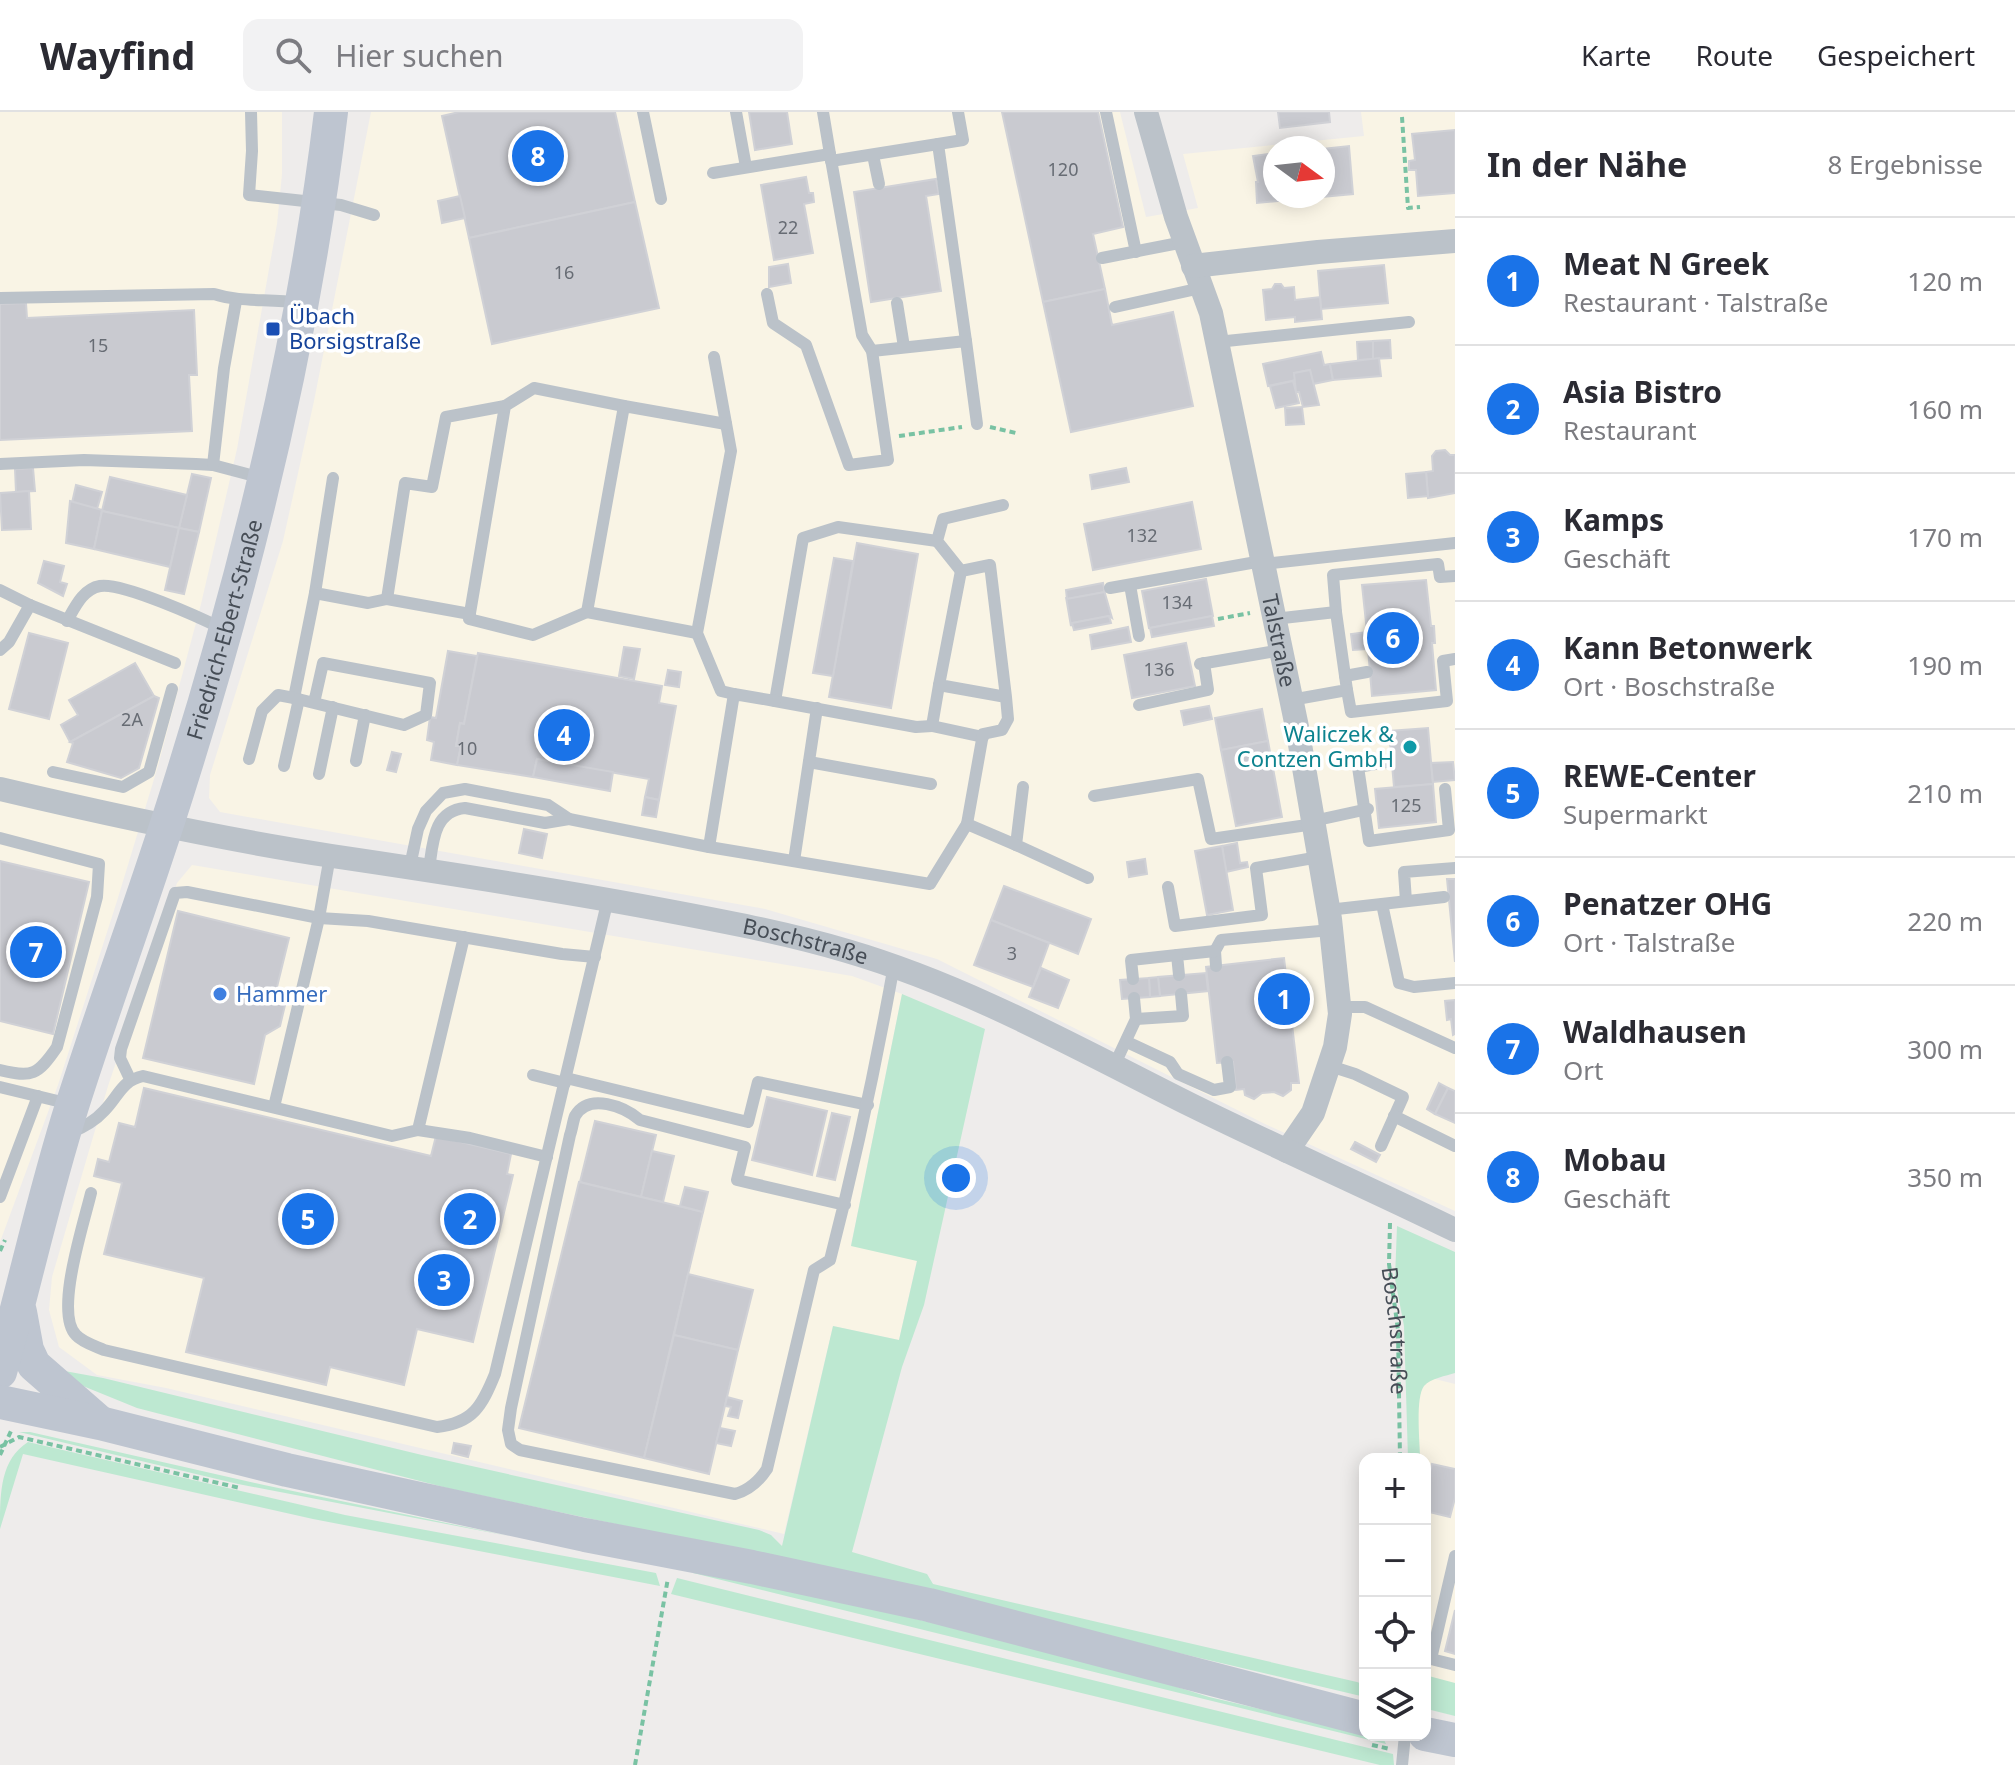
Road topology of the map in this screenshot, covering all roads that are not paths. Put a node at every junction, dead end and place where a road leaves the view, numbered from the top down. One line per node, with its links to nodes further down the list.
1 (251, 112): 16 (lane)
2 (331, 112): 16 (main road, Friedrich-Ebert-Straße)
3 (643, 112): 15 (lane)
4 (736, 112): 12 (lane)
5 (823, 112): 11 (lane)
6 (958, 112): 9 (lane)
7 (1106, 112): 20 (lane)
8 (1146, 112): 19 (street, Talstraße)
9 (938, 144): 10 (lane); 30 (lane)
10 (873, 155): 11 (lane); 14 (lane)
11 (830, 158): 12 (lane); 33 (lane)
12 (746, 167): 13 (lane)
13 (713, 173)
14 (879, 184)
15 (661, 199)
16 (320, 203): 17 (lane); 26 (main road, Friedrich-Ebert-Straße)
17 (374, 215)
18 (1455, 241): 22 (street)
19 (1184, 242): 20 (lane); 22 (street, Talstraße)
20 (1136, 252): 21 (lane)
21 (1102, 258)
22 (1197, 277): 28 (lane); 31 (street, Talstraße)
23 (767, 294): 33 (lane)
24 (0, 298): 25 (lane)
25 (236, 301): 26 (lane); 40 (lane)
26 (302, 303): 42 (main road, Friedrich-Ebert-Straße)
27 (897, 303): 32 (lane)
28 (1115, 307)
29 (1409, 322): 31 (lane)
30 (966, 341): 32 (lane); 38 (lane)
31 (1217, 342): 46 (street, Talstraße)
32 (904, 347): 33 (lane)
33 (872, 351)
34 (714, 357): 37 (lane)
35 (505, 406): 36 (lane); 53 (lane); 57 (lane)
36 (624, 406): 37 (lane); 55 (lane)
37 (726, 424): 61 (lane)
38 (977, 424)
39 (0, 464): 40 (lane)
40 (213, 465): 42 (lane)
41 (333, 478): 52 (lane)
42 (265, 479): 60 (main road, Friedrich-Ebert-Straße)
43 (1003, 505): 44 (lane)
44 (937, 541): 47 (lane); 76 (lane)
45 (1455, 543): 46 (lane)
46 (1262, 562): 49 (lane); 58 (street, Talstraße)
47 (961, 571): 69 (lane); 73 (lane)
48 (1455, 576): 56 (lane)
49 (1130, 585): 50 (lane); 62 (lane)
50 (1110, 588)
51 (0, 590): 54 (lane)
52 (315, 593): 53 (lane); 74 (lane)
53 (387, 599): 57 (lane)
54 (30, 605): 59 (lane); 63 (lane)
55 (587, 612): 57 (lane); 61 (lane)
56 (1336, 612): 58 (lane); 68 (lane)
57 (470, 614)
58 (1273, 614): 64 (street, Talstraße)
59 (67, 621): 60 (lane); 66 (lane)
60 (225, 630): 101 (main road, Friedrich-Ebert-Straße)
61 (697, 633): 72 (lane)
62 (1139, 636)
63 (0, 650)
64 (1281, 650): 75 (street, Talstraße); 78 (lane)
65 (1455, 659): 71 (lane)
66 (175, 663)
67 (1367, 672): 68 (lane)
68 (1345, 676): 71 (lane)
69 (939, 685): 73 (lane); 82 (lane)
70 (172, 689): 89 (lane)
71 (1347, 690): 75 (lane)
72 (734, 694): 76 (lane); 104 (lane)
73 (1006, 697): 83 (lane)
74 (296, 699): 77 (lane); 84 (lane); 88 (lane)
75 (1291, 700): 99 (street, Talstraße)
76 (775, 701): 80 (lane)
77 (314, 703): 79 (lane); 81 (lane)
78 (1139, 705)
79 (333, 707): 81 (lane); 90 (lane)
80 (817, 708): 82 (lane); 86 (lane)
81 (365, 715): 85 (lane)
82 (932, 726): 83 (lane)
83 (983, 737): 100 (lane)
84 (249, 759)
85 (356, 761)
86 (809, 762): 91 (lane); 107 (lane)
87 (1386, 762): 97 (lane)
88 (284, 766)
89 (53, 772)
90 (319, 774)
91 (931, 784)
92 (1023, 787): 103 (lane)
93 (0, 789): 101 (street, Boschstraße)
94 (1445, 789): 96 (lane)
95 (1094, 796): 99 (lane)
96 (1451, 809): 97 (lane)
97 (1366, 810): 99 (lane)
98 (569, 819): 104 (lane); 108 (lane); 108 (lane)
99 (1313, 822): 106 (street, Talstraße)
100 (967, 824): 103 (lane); 107 (lane)
101 (166, 826): 105 (street, Boschstraße); 145 (main road, Friedrich-Ebert-Straße)
102 (0, 838): 136 (lane)
103 (1016, 845): 110 (lane)
104 (709, 847): 107 (lane)
105 (330, 856): 108 (street, Boschstraße); 116 (lane)
106 (1319, 857): 111 (lane); 117 (street, Talstraße)
107 (794, 861)
108 (420, 868): 113 (street, Boschstraße)
109 (1455, 868): 114 (lane)
110 (1088, 878)
111 (1168, 887)
112 (1444, 897): 114 (lane)
113 (608, 899): 121 (lane); 122 (street, Boschstraße)
114 (1406, 901): 115 (lane)
115 (1382, 904): 117 (lane); 126 (lane)
116 (319, 918): 118 (lane); 138 (lane); 143 (lane)
117 (1330, 920): 119 (lane); 129 (street, Talstraße)
118 (464, 937): 121 (lane); 146 (lane)
119 (1215, 951): 120 (lane); 123 (lane)
120 (1177, 955): 124 (lane); 125 (lane)
121 (595, 957): 139 (lane)
122 (894, 965): 134 (street, Boschstraße); 142 (lane)
123 (1216, 966)
124 (1179, 975)
125 (1133, 979)
126 (1455, 983)
127 (1181, 994): 130 (lane)
128 (1134, 998): 130 (lane)
129 (1339, 1007): 132 (lane); 135 (street, Talstraße)
130 (1136, 1019): 131 (lane)
131 (1127, 1042): 133 (lane); 134 (lane)
132 (1455, 1048)
133 (1227, 1062)
134 (1114, 1066): 149 (street, Boschstraße)
135 (1330, 1066): 144 (lane); 149 (street, Talstraße)
136 (0, 1070)
137 (533, 1075): 139 (lane)
138 (130, 1079): 143 (lane); 145 (lane)
139 (565, 1080): 142 (lane); 150 (lane)
140 (0, 1087): 141 (lane)
141 (38, 1096): 145 (lane); 152 (lane)
142 (868, 1105): 153 (lane)
143 (274, 1107): 146 (lane)
144 (1394, 1116): 147 (lane); 148 (lane)
145 (68, 1120): 155 (main road, Friedrich-Ebert-Straße)
146 (418, 1130): 150 (lane)
147 (1381, 1146)
148 (1455, 1146)
149 (1287, 1151): 154 (street, Boschstraße)
150 (547, 1157): 151 (lane)
151 (91, 1193)
152 (0, 1197)
153 (845, 1205): 153 (lane)
154 (1455, 1230)
155 (10, 1293): 156 (main road, Friedrich-Ebert-Straße); 158 (main road)
156 (0, 1372)
157 (0, 1402): 158 (main road)
158 (100, 1423): 161 (main road)
159 (1455, 1556): 160 (lane)
160 (1455, 1665)
161 (1359, 1730)
162 (1455, 1740): 163 (main road)
163 (1410, 1750)

